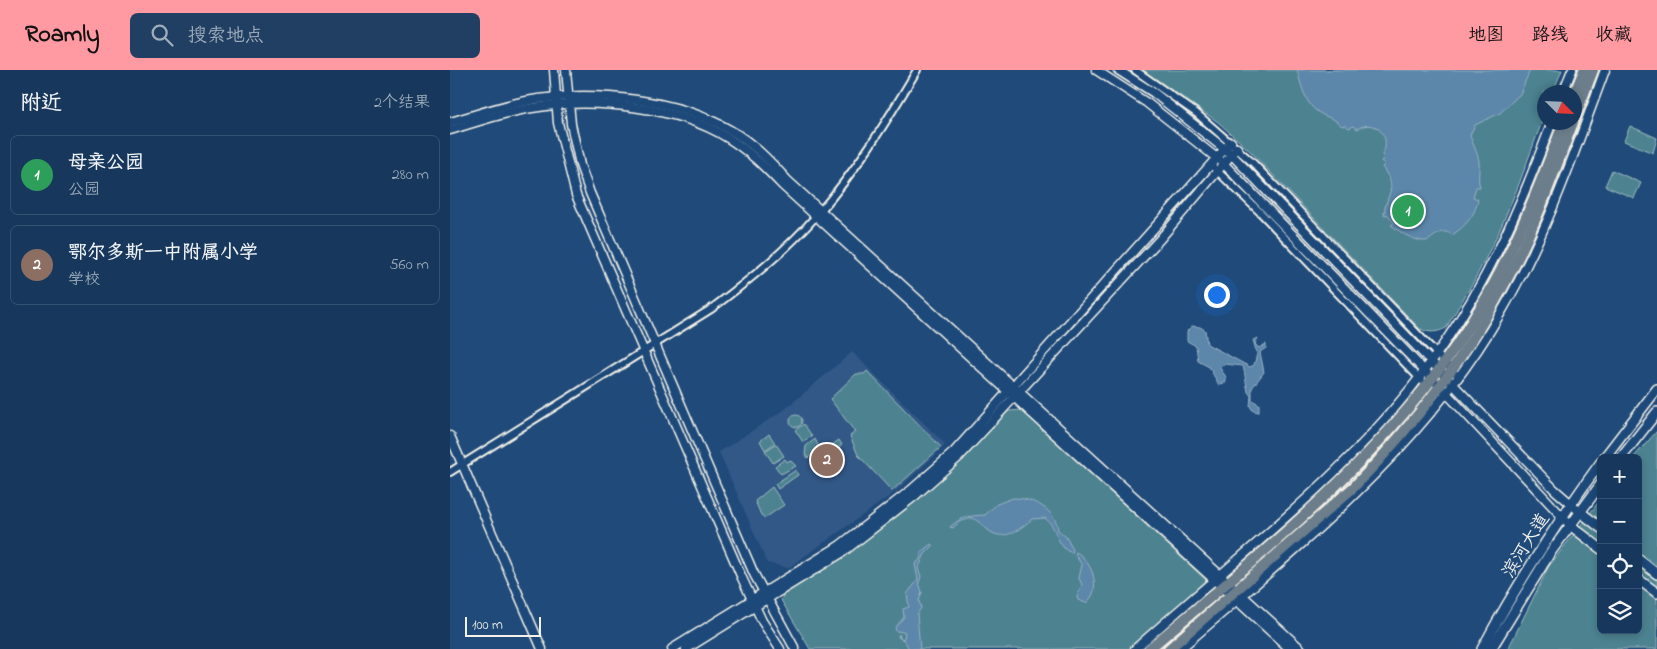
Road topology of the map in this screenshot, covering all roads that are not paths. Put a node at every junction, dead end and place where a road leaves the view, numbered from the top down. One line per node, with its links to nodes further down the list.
1 (554, 70): 15 (street)
2 (566, 70): 14 (street)
3 (917, 70): 24 (street)
4 (1096, 70): 22 (street)
5 (1118, 70): 21 (street)
6 (1135, 70): 21 (street)
7 (1572, 70): 11 (street)
8 (1584, 70): 12 (main road)
9 (1593, 70): 13 (main road)
10 (1605, 70): 30 (street)
11 (1567, 85)
12 (1578, 85)
13 (1582, 98)
14 (570, 101): 15 (street); 24 (street); 25 (street)
15 (558, 102): 16 (street); 17 (street); 26 (street)
16 (450, 122)
17 (450, 130)
18 (1549, 130): 27 (street)
19 (1561, 130): 28 (main road)
20 (1570, 130): 30 (main road)
21 (1231, 148): 22 (street); 27 (street); 28 (street)
22 (1220, 160): 23 (street); 29 (street)
23 (1214, 167): 29 (street); 31 (street); 34 (street)
24 (818, 213): 25 (street); 31 (street)
25 (655, 344): 26 (street); 54 (street)
26 (643, 351): 39 (street); 56 (street)
27 (1437, 354): 28 (street)
28 (1438, 364): 29 (main road); 30 (street)
29 (1425, 378): 33 (street); 51 (main road)
30 (1453, 378): 33 (main road); 43 (street)
31 (1011, 389): 34 (street); 54 (street)
32 (1657, 389): 37 (main road)
33 (1443, 390): 45 (street); 55 (main road)
34 (1018, 395): 51 (street); 54 (street)
35 (1657, 412): 38 (main road)
36 (450, 436): 39 (street)
37 (1607, 454)
38 (1624, 454)
39 (462, 464): 41 (street); 57 (street)
40 (1597, 468): 43 (main road, 滨河大道)
41 (450, 472)
42 (1597, 489): 44 (main road, 滨河大道)
43 (1571, 504): 44 (street); 45 (main road, 滨河大道)
44 (1580, 511): 46 (main road, 滨河大道); 47 (main road)
45 (1562, 517): 46 (street); 68 (main road, 滨河大道)
46 (1570, 525): 48 (main road); 69 (main road, 滨河大道)
47 (1597, 525)
48 (1597, 546)
49 (1642, 561): 50 (main road)
50 (1657, 574)
51 (1220, 581): 55 (street); 62 (street); 63 (main road)
52 (1642, 582): 53 (main road)
53 (1657, 593)
54 (765, 595): 56 (street); 61 (street)
55 (1236, 595): 64 (main road); 65 (street); 66 (street); 67 (street)
56 (753, 603): 58 (street); 59 (street); 60 (street)
57 (542, 649)
58 (672, 649)
59 (686, 649)
60 (780, 649)
61 (795, 649)
62 (1135, 649)
63 (1149, 649)
64 (1169, 649)
65 (1180, 649)
66 (1290, 649)
67 (1301, 649)
68 (1482, 649)
69 (1491, 649)

